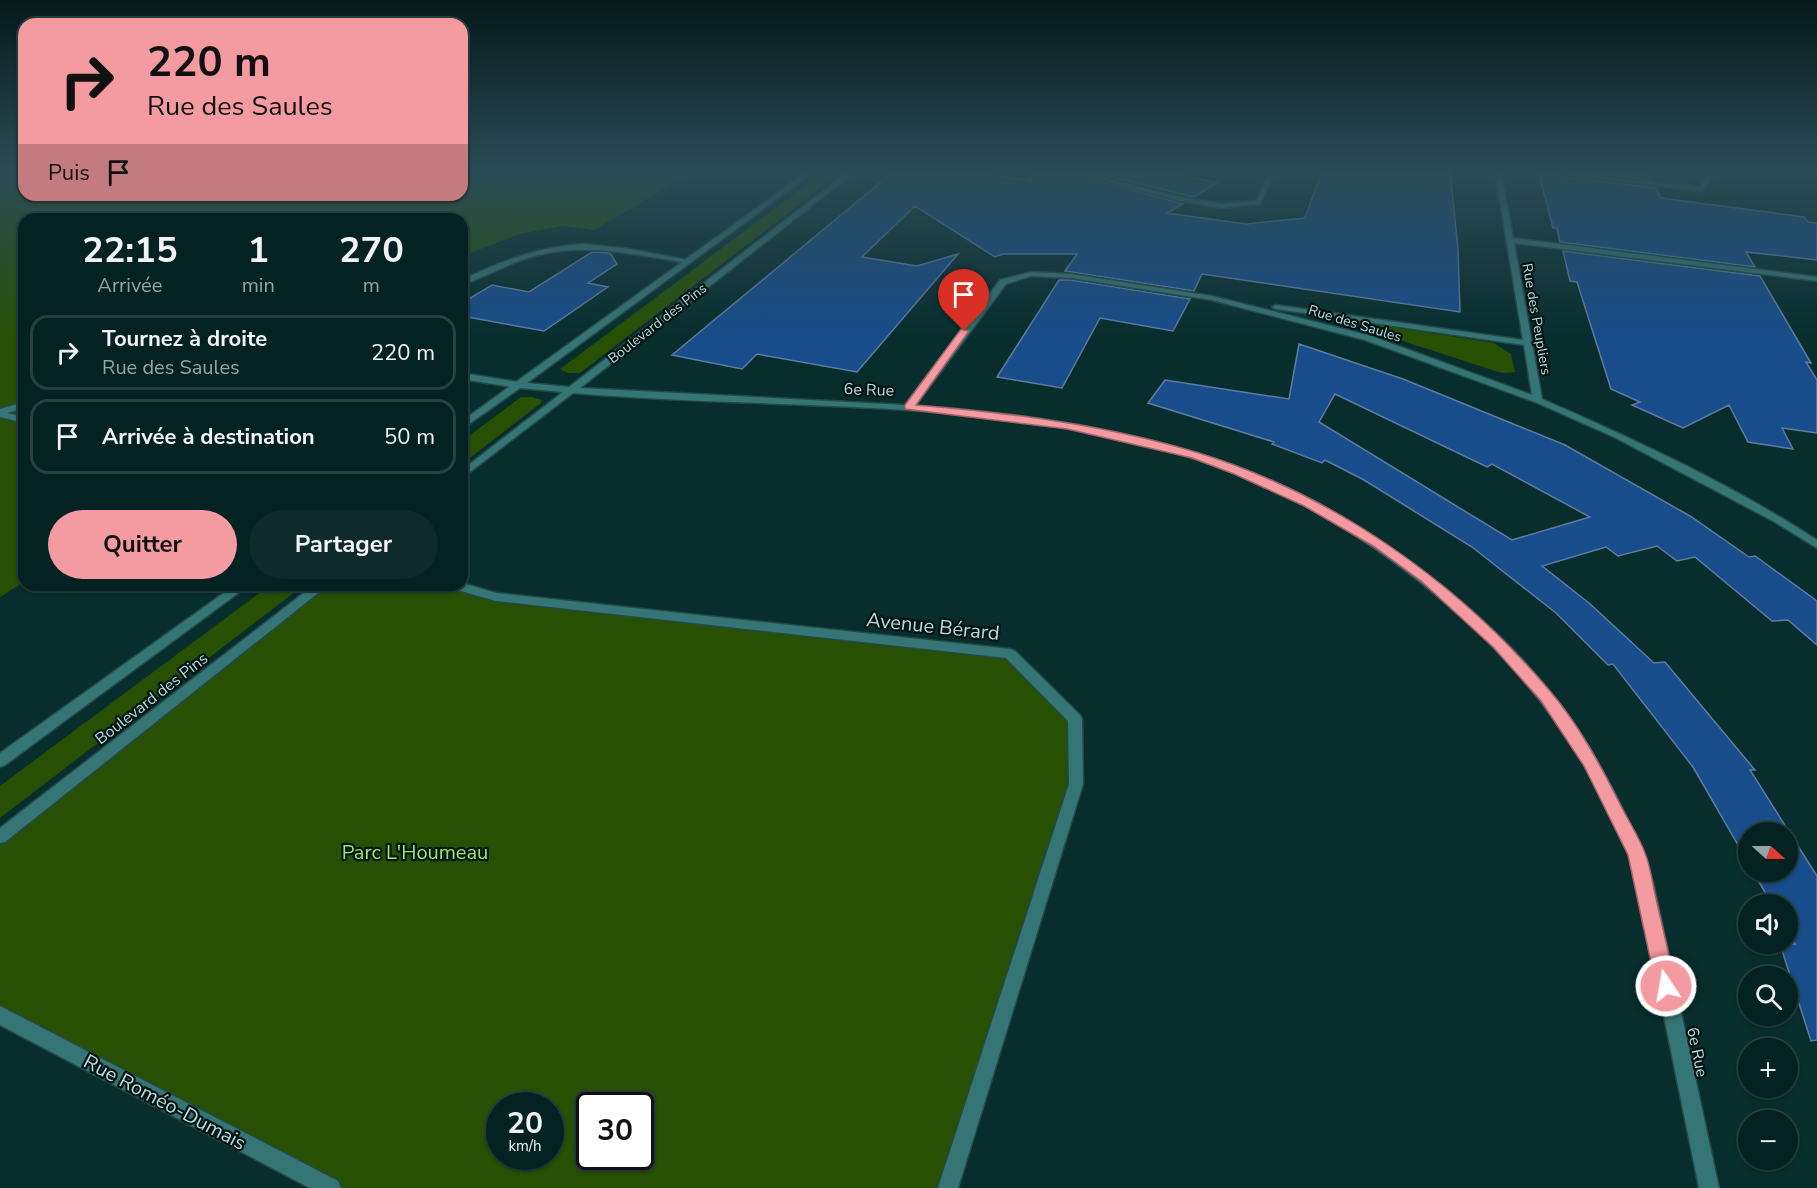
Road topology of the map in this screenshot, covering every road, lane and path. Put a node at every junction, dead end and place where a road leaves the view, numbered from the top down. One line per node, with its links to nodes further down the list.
1 (736, 226): 5 (street, Boulevard des Pins)
2 (781, 226): 12 (street, Boulevard des Pins)
3 (1508, 226): 4 (street, Rue des Peupliers)
4 (1510, 240): 7 (street); 9 (street, Rue des Peupliers)
5 (688, 261): 6 (street); 11 (street, Boulevard des Pins)
6 (468, 280)
7 (1816, 280)
8 (1212, 298): 9 (street); 13 (street, Rue des Saules); 15 (street, Rue des Saules)
9 (1528, 343): 13 (street, Rue des Peupliers)
10 (468, 377): 11 (street, 6e Rue)
11 (518, 385): 12 (street, 6e Rue); 18 (street, Boulevard des Pins)
12 (570, 390): 15 (street, 6e Rue); 19 (street, Boulevard des Pins)
13 (1538, 400): 20 (street, Rue des Saules)
14 (18, 407): 16 (street)
15 (909, 407): 29 (street, 6e Rue)
16 (0, 413): 17 (street)
17 (18, 418)
18 (468, 422)
19 (468, 470)
20 (1817, 545)
21 (468, 589): 28 (street, Avenue Bérard)
22 (235, 591): 24 (street)
23 (314, 591): 25 (street, Boulevard des Pins)
24 (0, 761)
25 (0, 837)
26 (0, 1015): 27 (street, Rue Roméo-Dumais)
27 (324, 1186)
28 (948, 1188)
29 (1709, 1188)

